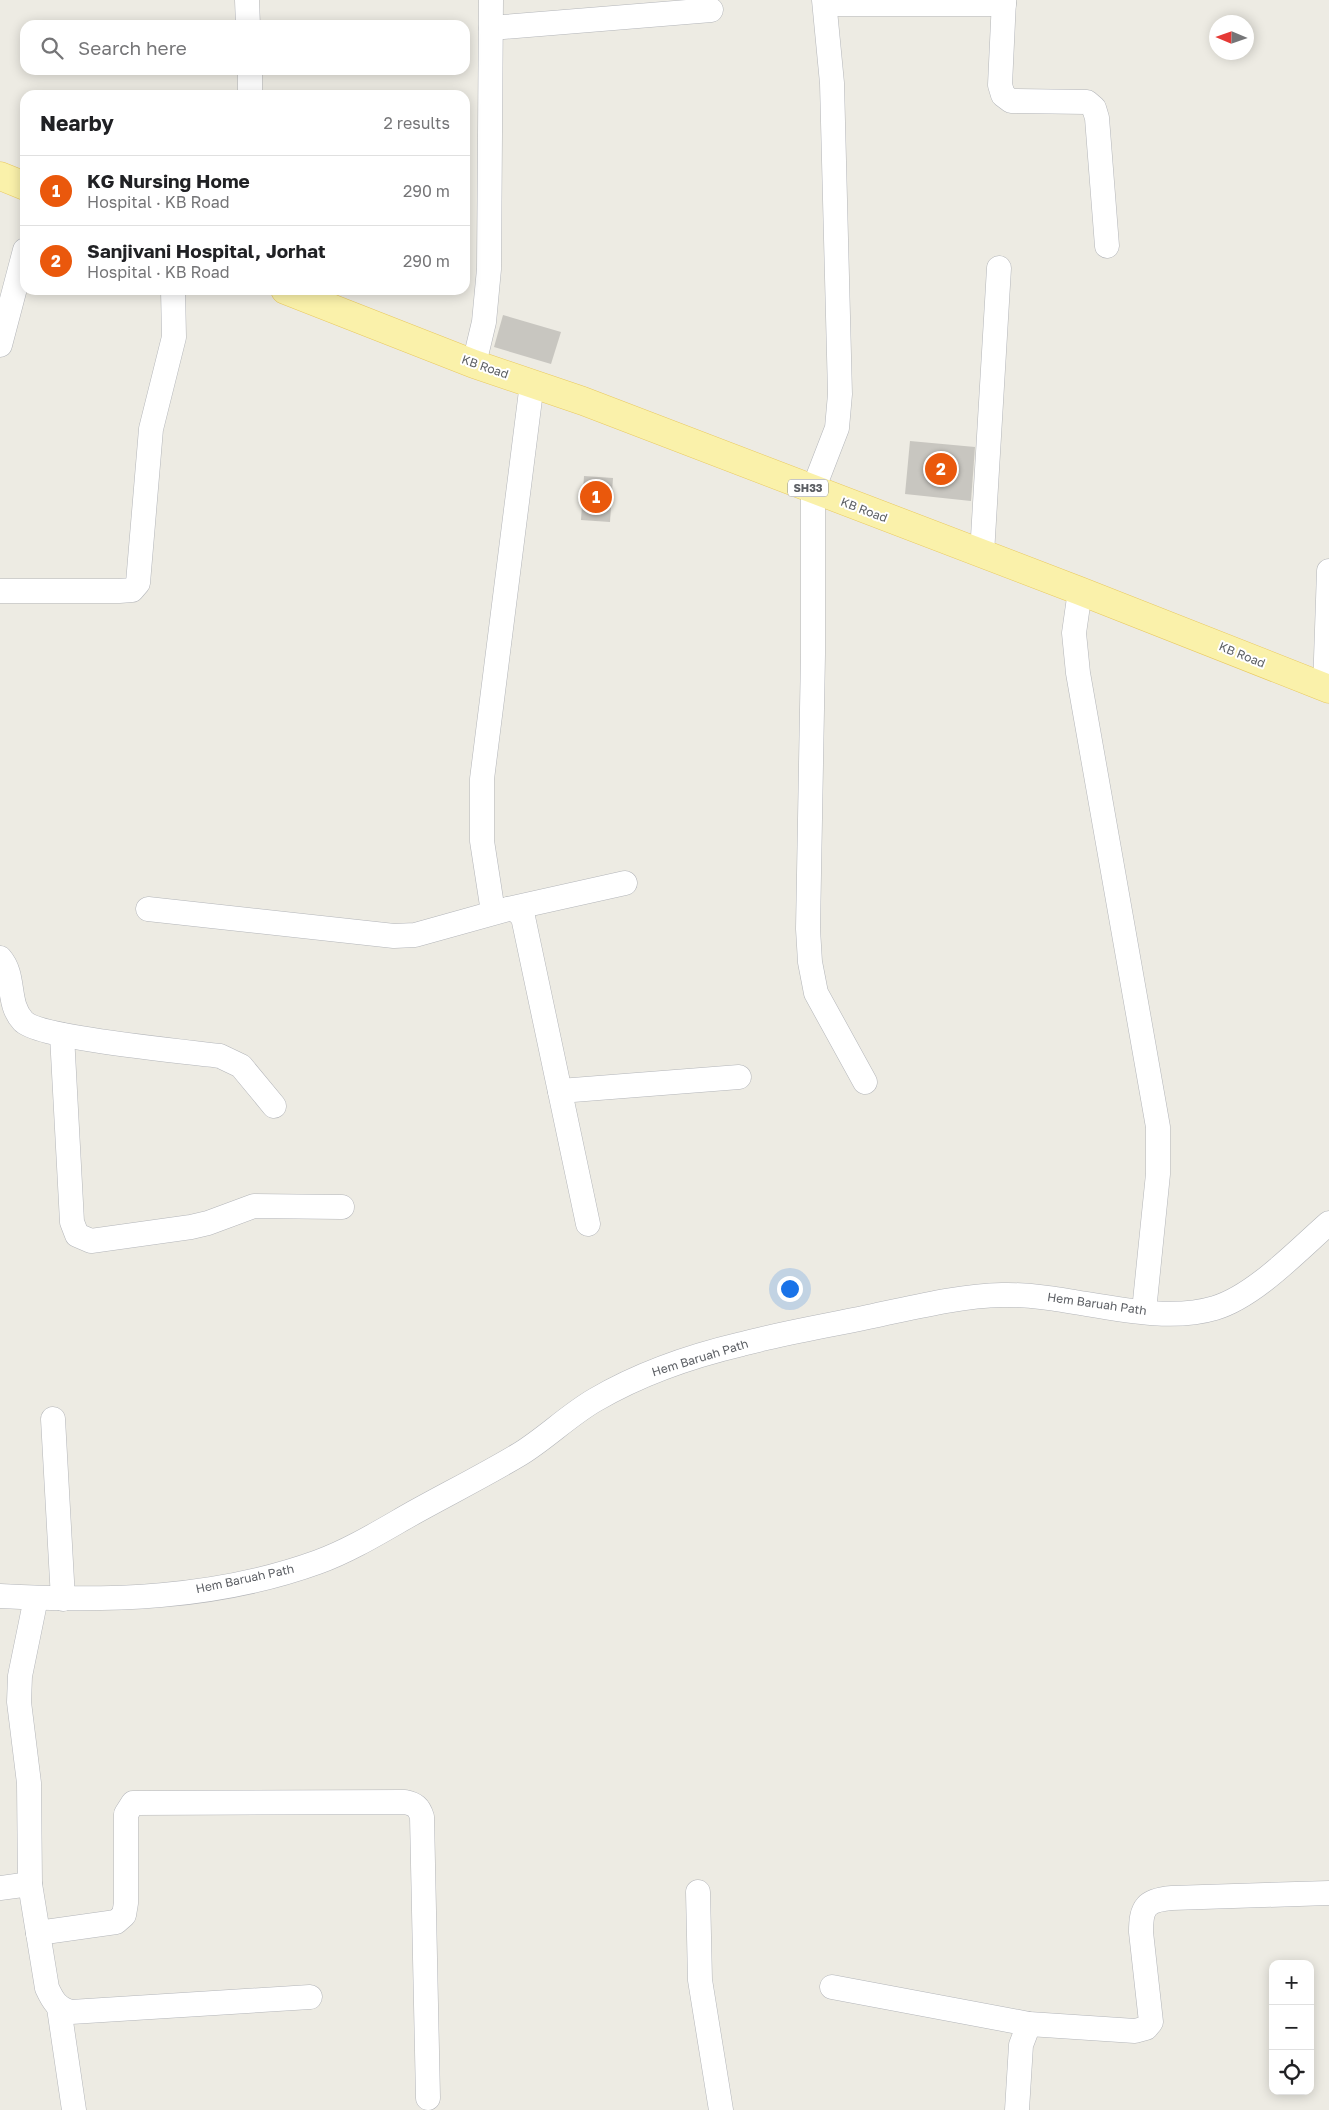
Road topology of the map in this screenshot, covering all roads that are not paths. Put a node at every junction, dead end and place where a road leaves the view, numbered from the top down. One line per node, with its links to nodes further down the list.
1 (247, 0): 6 (street)
2 (491, 0): 7 (street)
3 (824, 2): 4 (street); 20 (street)
4 (1004, 2): 12 (street)
5 (711, 10): 7 (street)
6 (248, 20)
7 (491, 28): 18 (street)
8 (250, 75): 9 (street)
9 (250, 90)
10 (0, 176): 11 (main road)
11 (20, 184)
12 (1107, 246)
13 (999, 268): 21 (street)
14 (20, 269): 17 (street)
15 (173, 295): 23 (street)
16 (304, 295): 18 (main road, KB Road / SH33)
17 (0, 345)
18 (474, 364): 19 (main road, KB Road / SH33)
19 (532, 383): 20 (main road, KB Road / SH33); 28 (street)
20 (813, 490): 21 (main road, KB Road / SH33); 32 (street)
21 (982, 554): 24 (main road, KB Road / SH33)
22 (1329, 571): 25 (street)
23 (0, 591)
24 (1080, 591): 25 (main road, KB Road / SH33); 38 (street)
25 (1327, 688)
26 (625, 883): 28 (street)
27 (148, 909): 28 (street)
28 (501, 911): 33 (street)
29 (0, 958): 30 (street)
30 (62, 1035): 34 (street); 35 (street)
31 (739, 1077): 33 (street)
32 (865, 1082)
33 (560, 1091): 37 (street)
34 (274, 1106)
35 (342, 1207)
36 (1329, 1223): 38 (street, Hem Baruah Path)
37 (588, 1224)
38 (1144, 1311): 42 (street, Hem Baruah Path)
39 (54, 1419): 42 (street)
40 (0, 1596): 41 (street, Hem Baruah Path)
41 (36, 1598): 42 (street, Hem Baruah Path); 43 (street)
42 (63, 1599)
43 (30, 1884): 44 (street); 47 (street)
44 (0, 1888)
45 (698, 1892): 54 (street)
46 (1329, 1893): 51 (street)
47 (38, 1933): 50 (street); 52 (street)
48 (832, 1987): 51 (street)
49 (310, 1997): 50 (street)
50 (59, 2008): 53 (street)
51 (1029, 2024): 55 (street)
52 (428, 2098)
53 (74, 2110)
54 (721, 2110)
55 (1017, 2110)

